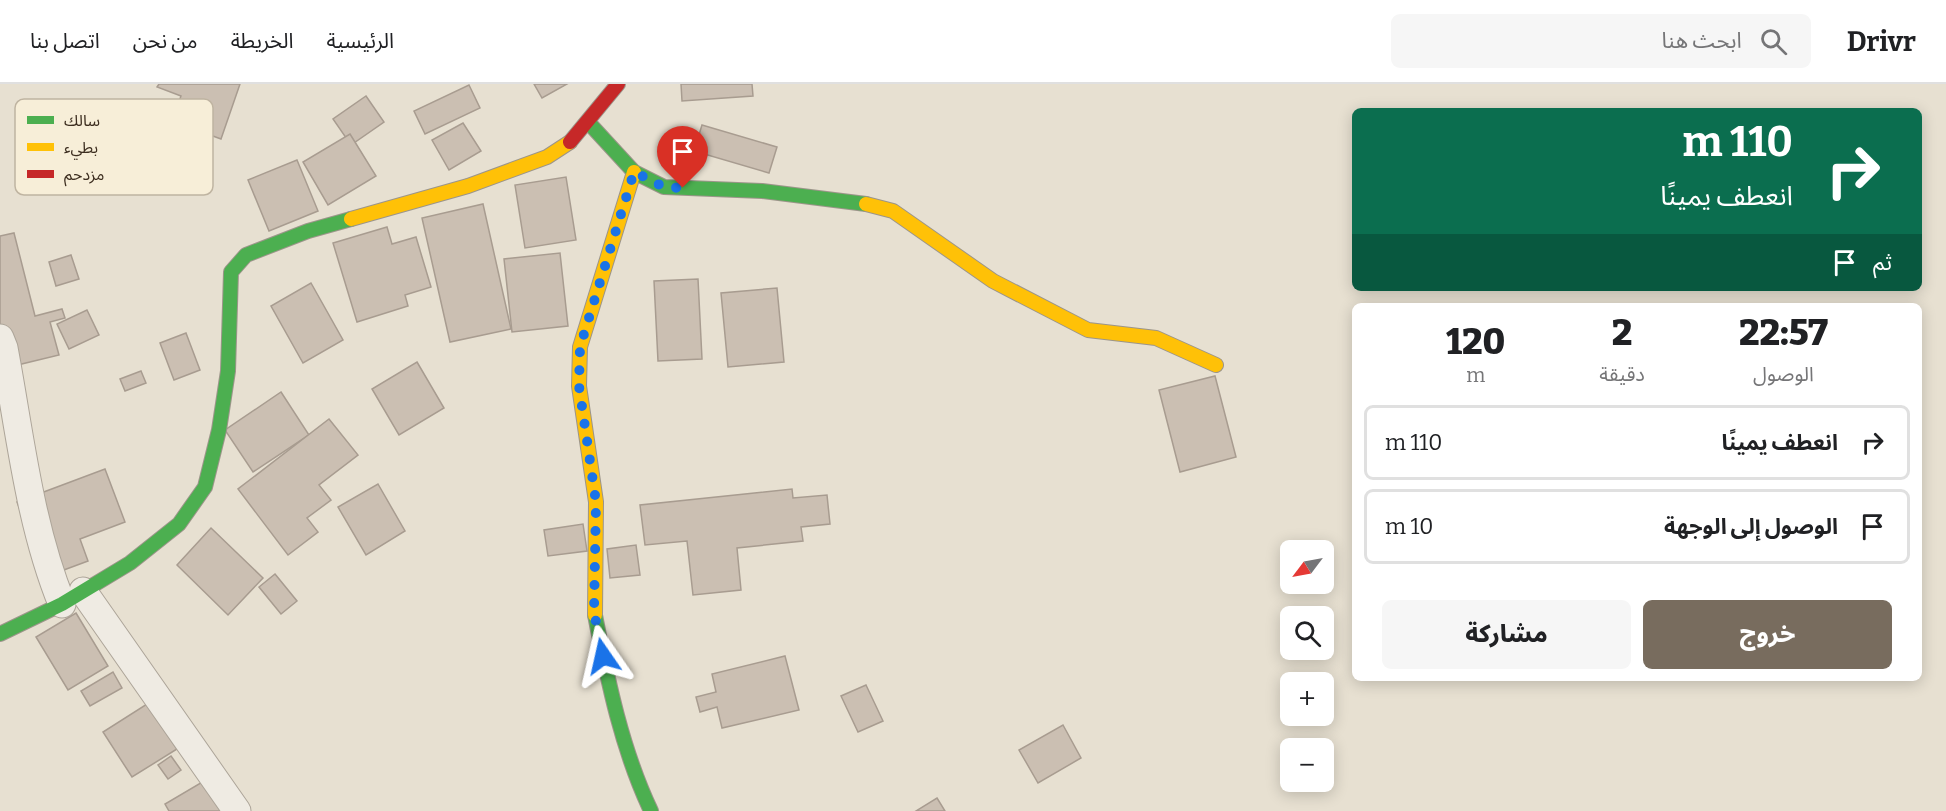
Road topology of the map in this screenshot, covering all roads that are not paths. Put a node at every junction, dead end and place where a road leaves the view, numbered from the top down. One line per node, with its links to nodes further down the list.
1 (618, 84): 2 (street)
2 (588, 122): 3 (street); 6 (street)
3 (634, 172): 5 (street); 9 (street)
4 (0, 338): 6 (street)
5 (1216, 365)
6 (73, 597): 7 (street); 8 (street)
7 (0, 634)
8 (237, 811)
9 (651, 811)

